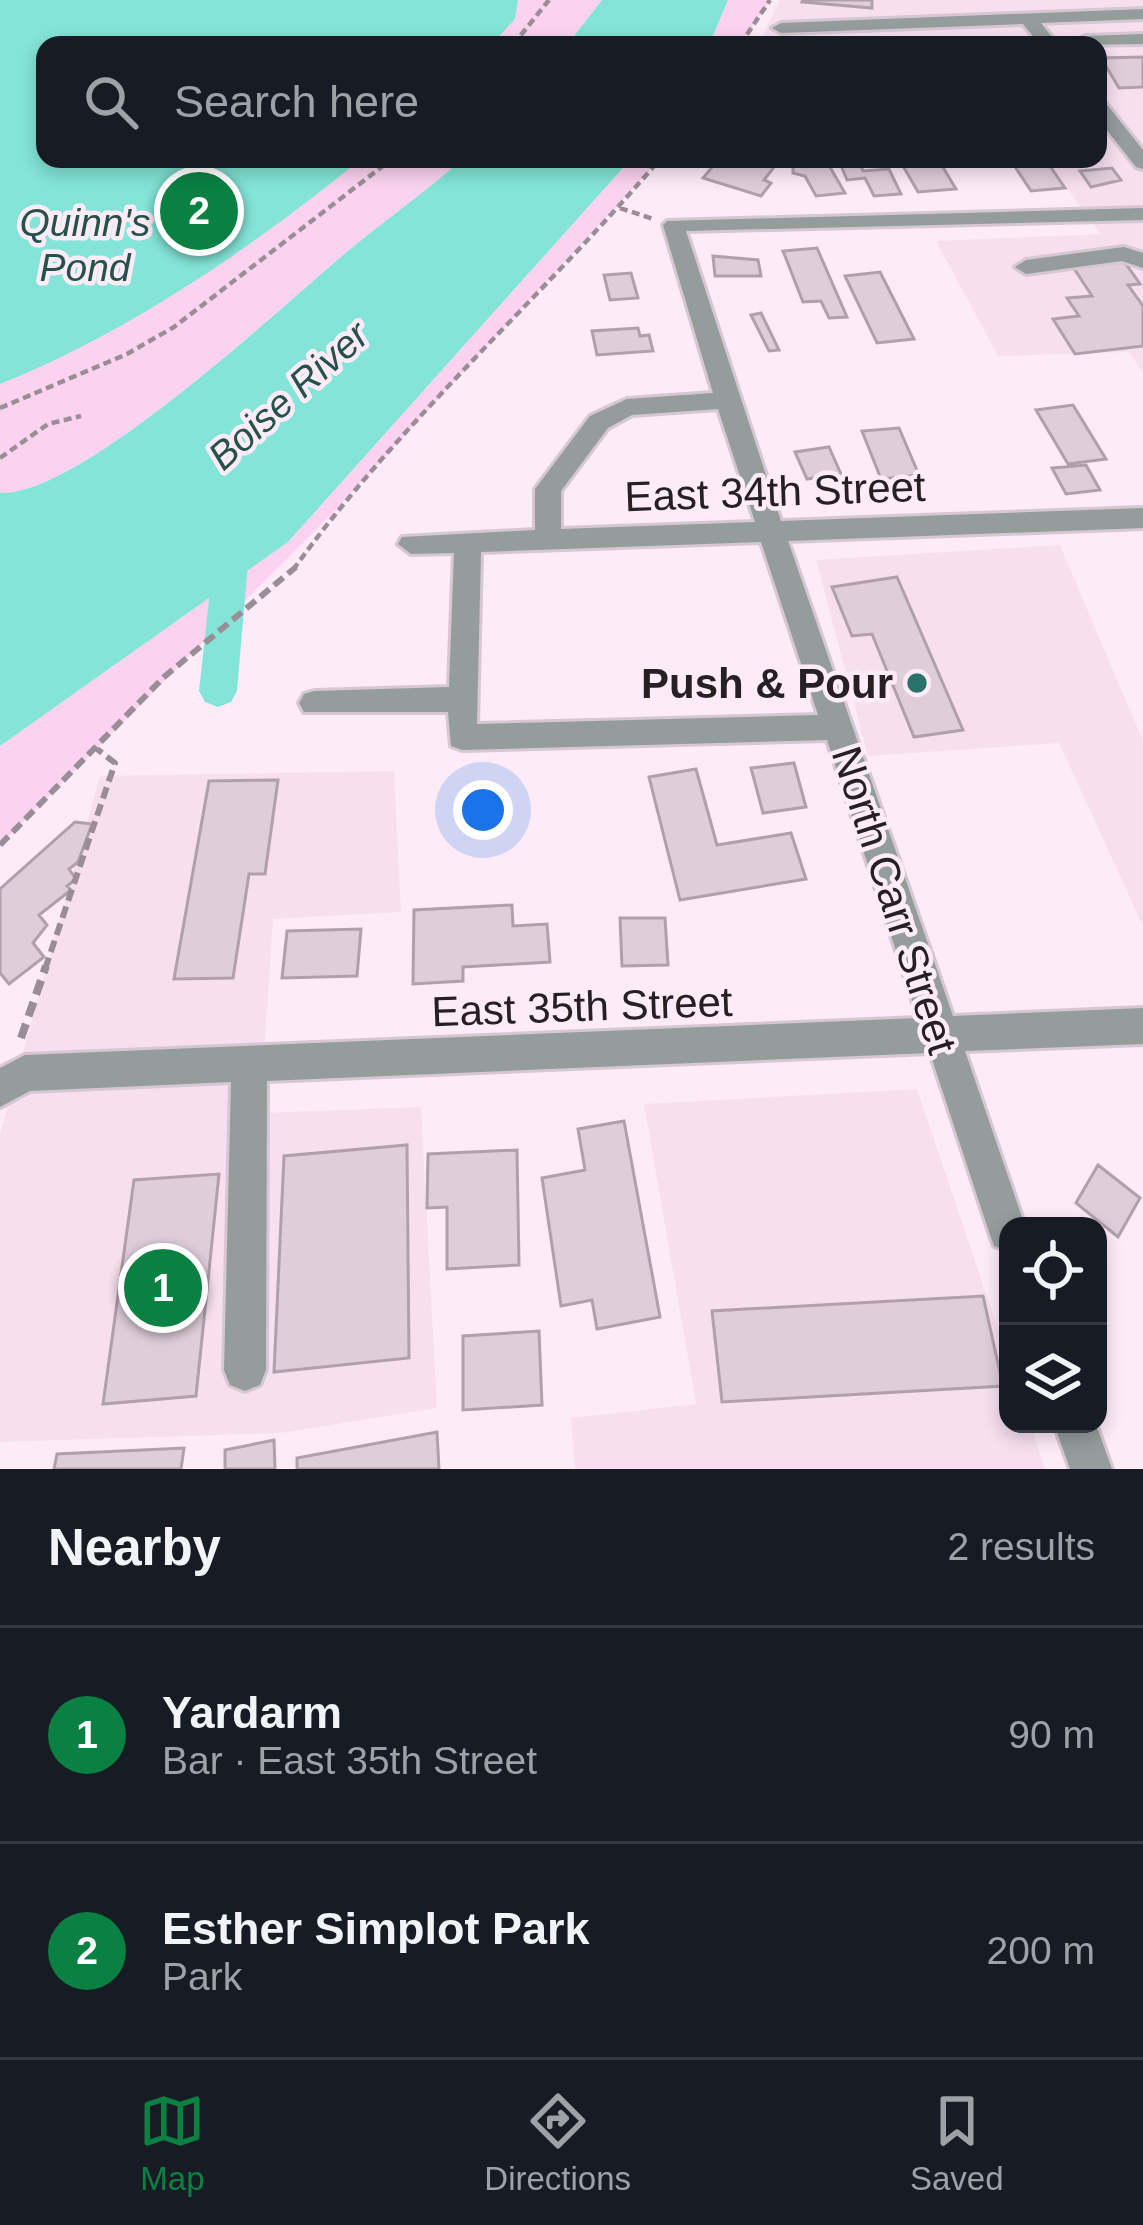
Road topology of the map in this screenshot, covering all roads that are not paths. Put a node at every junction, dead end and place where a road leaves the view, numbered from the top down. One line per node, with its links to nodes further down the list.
1 (920, 1): 4 (street)
2 (1143, 14): 3 (street)
3 (1026, 16): 4 (street); 7 (street)
4 (920, 24): 5 (street); 6 (street)
5 (781, 28)
6 (927, 36)
7 (1042, 36)
8 (1143, 39): 9 (street)
9 (1107, 40)
10 (1107, 117): 11 (street)
11 (1143, 163)
12 (1143, 214): 15 (street, North Carr Street)
13 (1143, 261): 14 (street)
14 (1026, 267)
15 (727, 400): 17 (street, North Carr Street); 18 (street)
16 (1143, 518): 17 (street, East 34th Street)
17 (775, 533): 18 (street, East 34th Street); 23 (street, North Carr Street)
18 (548, 542): 20 (street, East 34th Street)
19 (411, 544): 20 (street, East 34th Street)
20 (468, 544): 21 (street)
21 (463, 699): 22 (street); 23 (street)
22 (314, 704)
23 (839, 728): 25 (street, North Carr Street)
24 (1143, 1026): 25 (street, East 35th Street)
25 (939, 1036): 26 (street, East 35th Street); 28 (street, North Carr Street)
26 (249, 1065): 27 (street, East 35th Street); 29 (street)
27 (13, 1081)
28 (1003, 1217)
29 (245, 1370)
30 (1079, 1433): 31 (street)
31 (1091, 1469)

